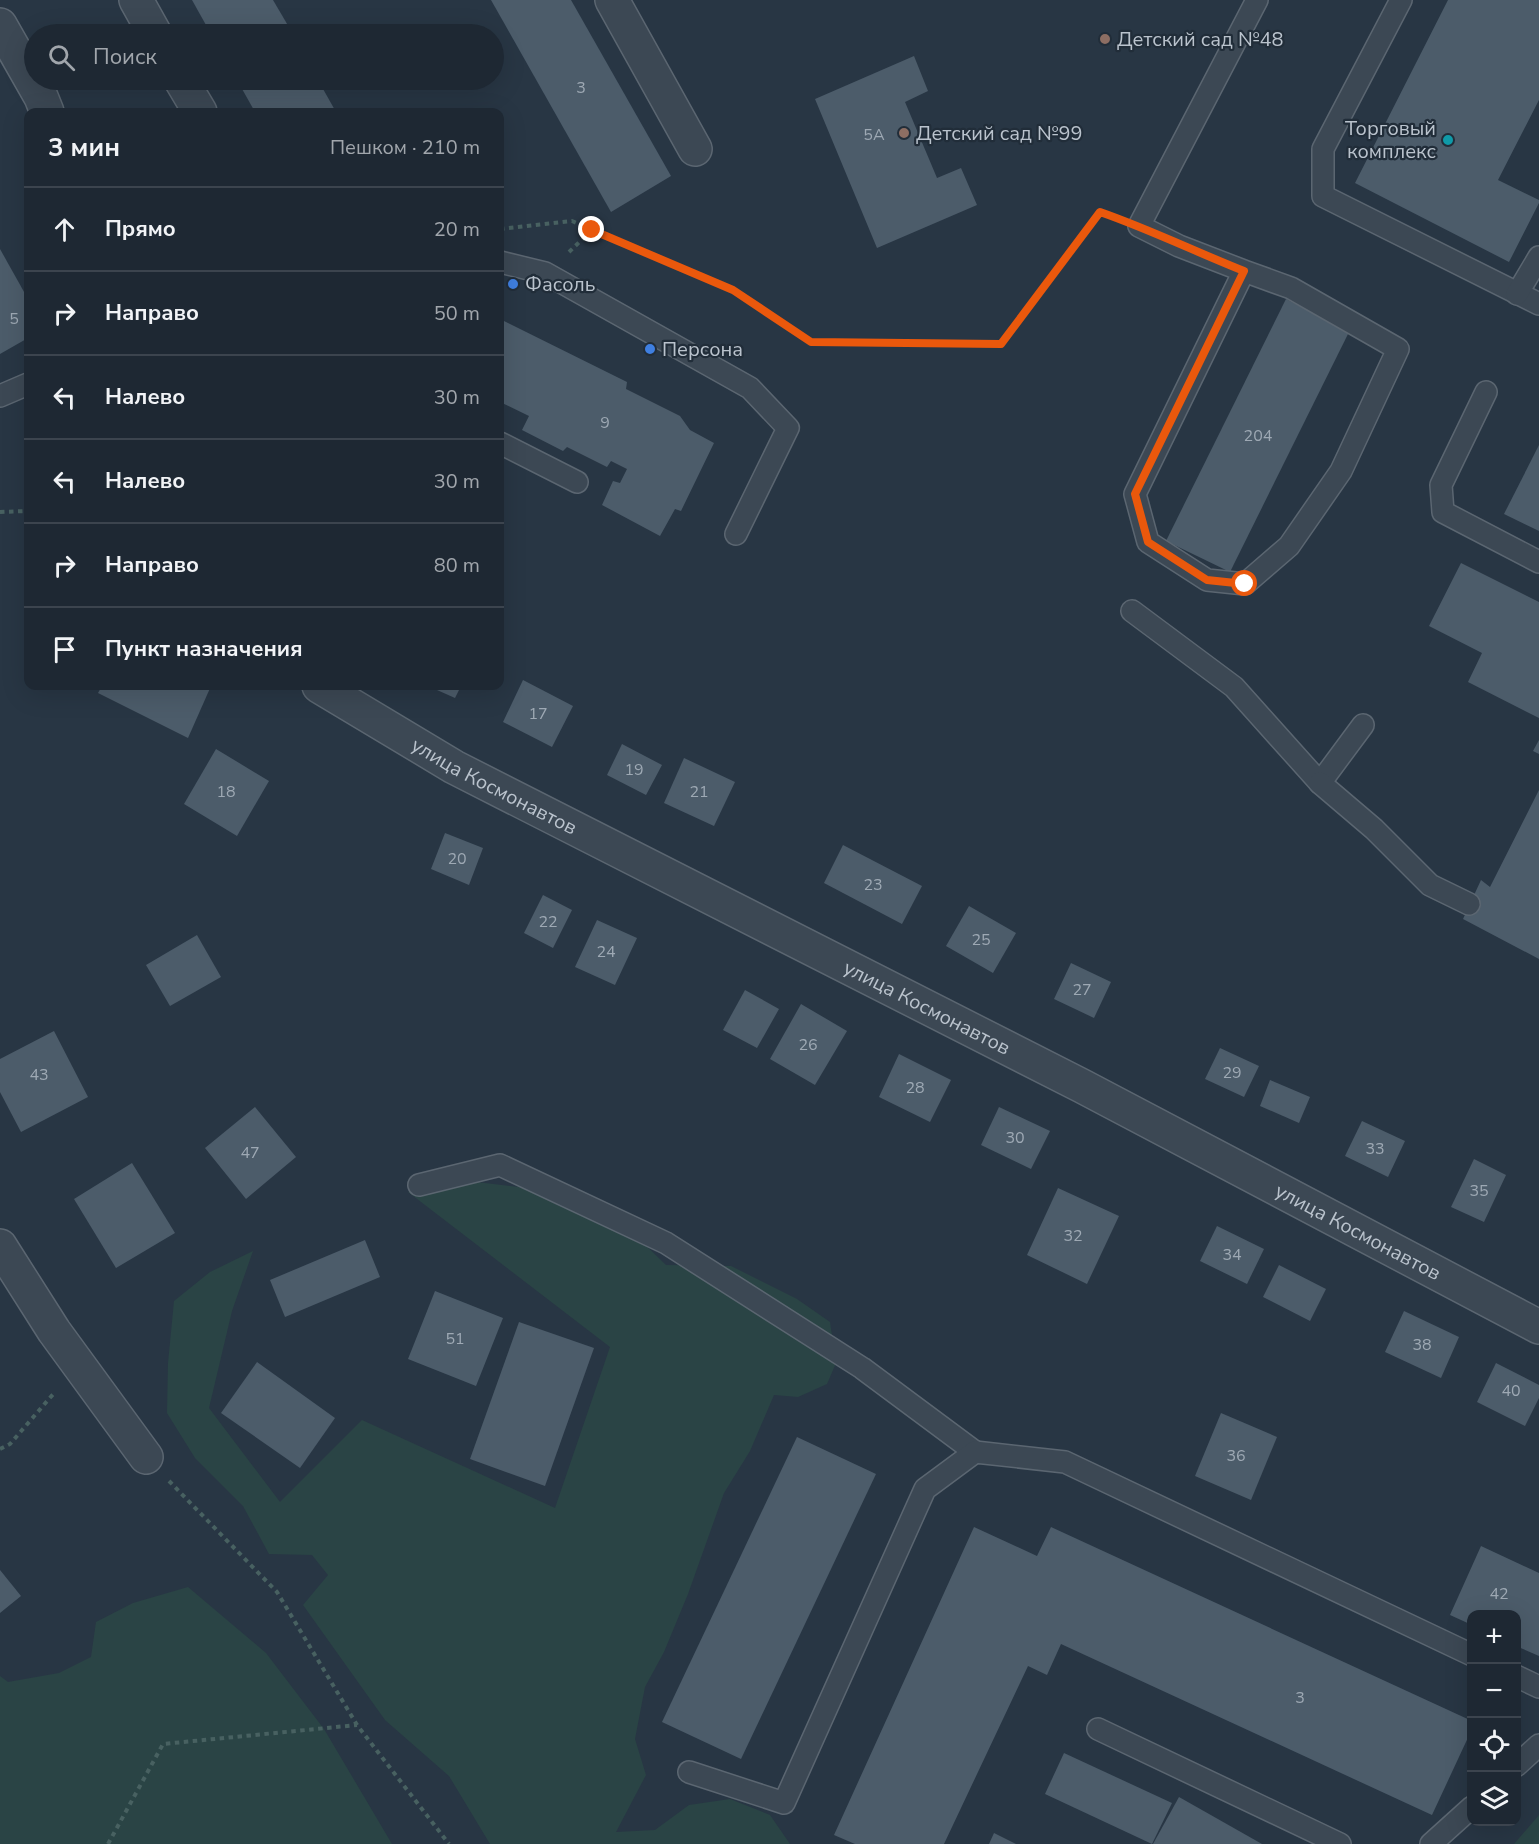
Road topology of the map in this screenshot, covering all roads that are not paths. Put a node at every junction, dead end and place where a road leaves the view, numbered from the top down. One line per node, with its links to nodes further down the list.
1 (136, 0): 5 (street)
2 (612, 0): 12 (street)
3 (1257, 0): 15 (lane)
4 (1401, 0): 16 (lane)
5 (150, 24)
6 (0, 25): 7 (street)
7 (24, 67)
8 (37, 90): 10 (street)
9 (187, 90): 11 (street)
10 (45, 108)
11 (198, 108)
12 (695, 149)
13 (1539, 257): 16 (lane)
14 (504, 263): 23 (lane)
15 (1244, 271): 15 (lane)
16 (1517, 294): 17 (lane)
17 (1539, 304)
18 (24, 386): 20 (lane)
19 (1486, 392): 24 (lane)
20 (0, 396)
21 (504, 445): 22 (lane)
22 (577, 482)
23 (736, 534)
24 (1539, 562)
25 (1132, 612): 28 (lane)
26 (326, 690): 32 (street, улица Космонавтов)
27 (1363, 725): 28 (lane)
28 (1320, 783): 29 (lane)
29 (1469, 904)
30 (419, 1185): 33 (lane)
31 (0, 1246): 34 (street)
32 (1539, 1327)
33 (975, 1452): 35 (lane); 41 (lane)
34 (146, 1457)
35 (1467, 1653)
36 (1521, 1678): 37 (lane)
37 (1539, 1687)
38 (1098, 1729): 43 (lane)
39 (1539, 1745): 40 (lane)
40 (1521, 1761)
41 (689, 1772)
42 (1467, 1812): 44 (lane)
43 (1340, 1844)
44 (1431, 1844)

